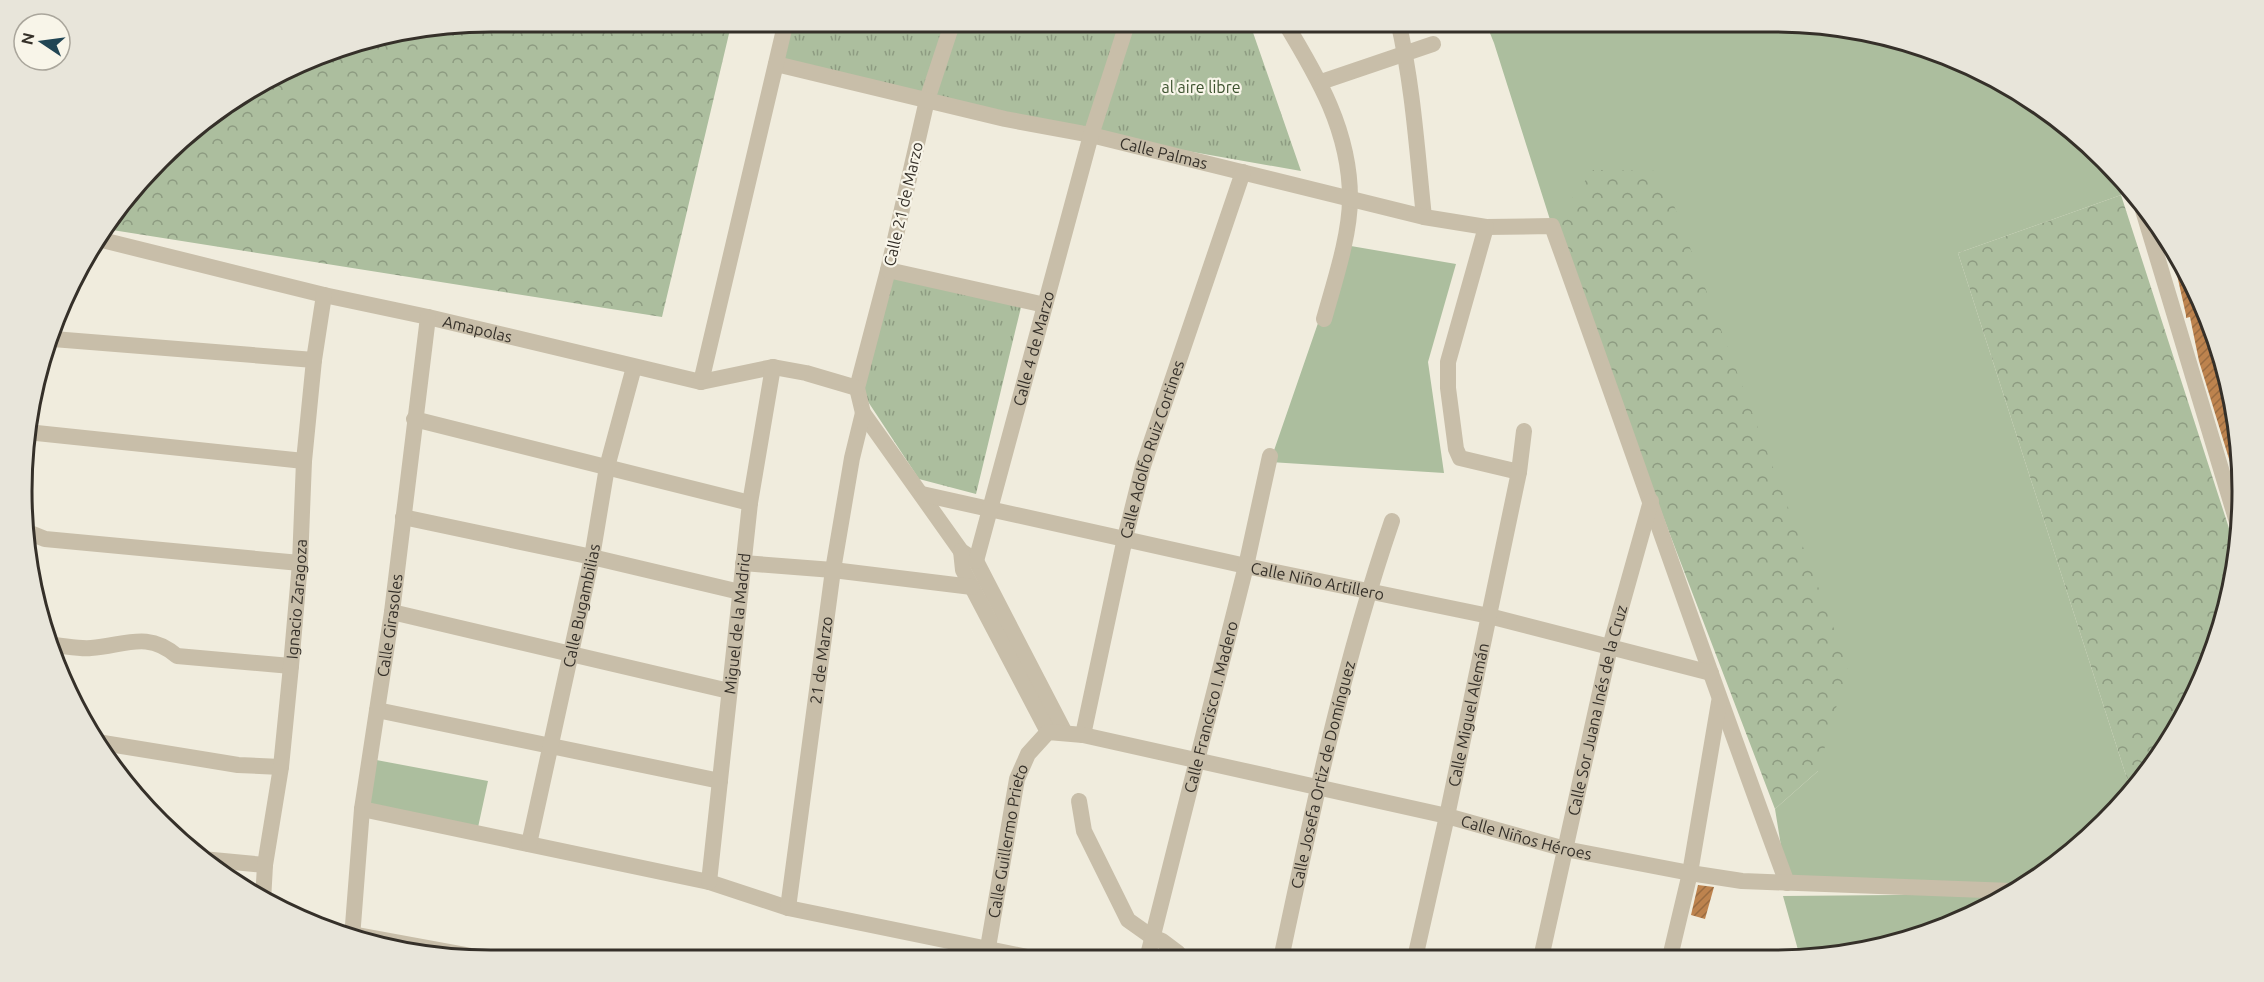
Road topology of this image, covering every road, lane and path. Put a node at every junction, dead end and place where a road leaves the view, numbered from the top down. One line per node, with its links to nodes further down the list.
1 (783, 32): 8 (street)
2 (949, 32): 10 (street, Calle 21 de Marzo)
3 (1124, 32): 11 (street, Calle 4 de Marzo)
4 (1291, 32): 9 (street)
5 (1400, 32): 7 (street)
6 (1433, 44): 7 (street)
7 (1405, 52): 9 (street); 14 (street)
8 (776, 64): 10 (street, Calle Palmas); 27 (street)
9 (1321, 82): 13 (street)
10 (927, 100): 11 (street, Calle Palmas); 18 (street, Calle 21 de Marzo)
11 (1091, 135): 12 (street, Calle Palmas); 20 (street, Calle 4 de Marzo)
12 (1243, 172): 13 (street, Calle Palmas); 45 (street, Calle Adolfo Ruiz Cortines)
13 (1350, 200): 14 (street, Calle Palmas); 22 (street)
14 (1424, 217): 16 (street, Calle Palmas)
15 (2147, 225): 40 (street)
16 (1486, 227): 36 (street); 38 (street, Calle Palmas)
17 (106, 241): 19 (street, Amapolas)
18 (888, 270): 20 (street); 28 (street, Calle 21 de Marzo)
19 (324, 295): 21 (street, Amapolas); 24 (street, Ignacio Zaragoza)
20 (1045, 305): 41 (street, Calle 4 de Marzo)
21 (428, 317): 25 (street, Amapolas); 30 (street, Calle Girasoles)
22 (1324, 319)
23 (57, 339): 24 (street)
24 (314, 360): 34 (street, Ignacio Zaragoza)
25 (634, 367): 27 (street, Amapolas); 35 (street, Calle Bugambilias)
26 (773, 367): 27 (street, Amapolas); 28 (street, Amapolas); 39 (street, Miguel de la Madrid)
27 (701, 382)
28 (857, 388): 29 (street)
29 (863, 413): 37 (street); 52 (street, 21 de Marzo)
30 (414, 420): 35 (street); 42 (street, Calle Girasoles)
31 (1524, 431): 36 (street, Calle Miguel Alemán)
32 (35, 433): 34 (street)
33 (1270, 456): 51 (street, Calle Francisco I. Madero)
34 (304, 461): 49 (street, Ignacio Zaragoza)
35 (607, 467): 39 (street); 47 (street, Calle Bugambilias)
36 (1519, 472): 57 (street, Calle Miguel Alemán)
37 (922, 494): 41 (street, Calle Niño Artillero); 46 (street)
38 (1651, 501): 59 (street, Calle Sor Juana Inés de la Cruz); 62 (street)
39 (750, 503): 50 (street, Miguel de la Madrid)
40 (2232, 505)
41 (991, 508): 45 (street, Calle Niño Artillero); 48 (street, Calle 4 de Marzo)
42 (403, 517): 47 (street); 56 (street, Calle Girasoles)
43 (1392, 521): 55 (street, Calle Josefa Ortiz de Domínguez)
44 (33, 534): 49 (street)
45 (1125, 538): 51 (street, Calle Niño Artillero); 67 (street, Calle Adolfo Ruiz Cortines)
46 (960, 551): 48 (street); 53 (street)
47 (592, 557): 54 (street); 60 (street, Calle Bugambilias)
48 (976, 561): 66 (street)
49 (300, 563): 61 (street, Ignacio Zaragoza)
50 (743, 563): 52 (street); 54 (street, Miguel de la Madrid)
51 (1246, 566): 55 (street, Calle Niño Artillero); 70 (street, Calle Francisco I. Madero)
52 (833, 570): 53 (street); 86 (street, 21 de Marzo)
53 (972, 587): 66 (street)
54 (740, 592): 63 (street, Miguel de la Madrid)
55 (1368, 592): 57 (street, Calle Niño Artillero); 73 (street, Calle Josefa Ortiz de Domínguez)
56 (392, 612): 60 (street); 65 (street, Calle Girasoles)
57 (1489, 616): 59 (street, Calle Niño Artillero); 76 (street, Calle Miguel Alemán)
58 (58, 645): 61 (street)
59 (1610, 647): 62 (street, Calle Niño Artillero); 78 (street, Calle Sor Juana Inés de la Cruz)
60 (571, 654): 63 (street); 69 (street, Calle Bugambilias)
61 (291, 666): 71 (street, Ignacio Zaragoza)
62 (1711, 673): 64 (street)
63 (729, 691): 72 (street, Miguel de la Madrid)
64 (1719, 700): 81 (street); 83 (street)
65 (377, 710): 69 (street); 75 (street, Calle Girasoles)
66 (1056, 732): 67 (street, Calle Niños Héroes); 90 (street, Calle Guillermo Prieto)
67 (1083, 735): 70 (street, Calle Niños Héroes)
68 (108, 744): 71 (street)
69 (550, 747): 72 (street); 77 (street, Calle Bugambilias)
70 (1196, 760): 73 (street, Calle Niños Héroes); 88 (street, Calle Francisco I. Madero)
71 (280, 767): 80 (street, Ignacio Zaragoza)
72 (720, 781): 82 (street, Miguel de la Madrid)
73 (1318, 787): 76 (street, Calle Niños Héroes); 93 (street, Calle Josefa Ortiz de Domínguez)
74 (1079, 801): 88 (street)
75 (362, 809): 77 (street); 87 (street, Calle Girasoles)
76 (1447, 816): 78 (street, Calle Niños Héroes); 94 (street, Calle Miguel Alemán)
77 (529, 844): 82 (street)
78 (1565, 849): 81 (street, Calle Niños Héroes); 95 (street, Calle Sor Juana Inés de la Cruz)
79 (218, 860): 80 (street)
80 (265, 865): 84 (street, Ignacio Zaragoza)
81 (1690, 873): 83 (street, Calle Niños Héroes); 96 (street)
82 (709, 882): 86 (street)
83 (1787, 883): 85 (street, Calle Niños Héroes)
84 (264, 890)
85 (2000, 891)
86 (788, 908): 89 (street)
87 (353, 929)
88 (1152, 937): 91 (street, Calle Francisco I. Madero); 92 (street)
89 (970, 950)
90 (988, 950)
91 (1148, 950)
92 (1174, 950)
93 (1283, 950)
94 (1417, 950)
95 (1543, 950)
96 (1672, 950)

